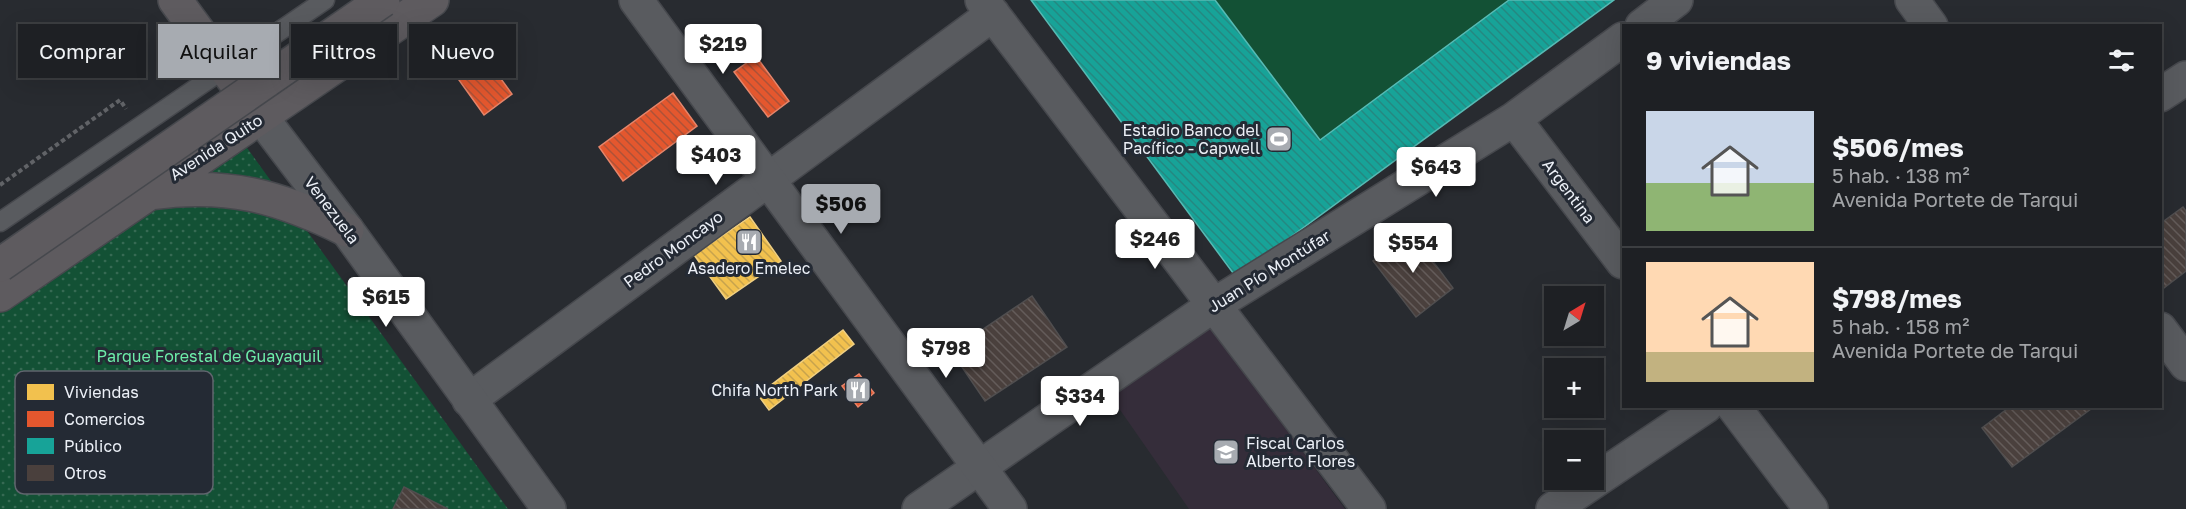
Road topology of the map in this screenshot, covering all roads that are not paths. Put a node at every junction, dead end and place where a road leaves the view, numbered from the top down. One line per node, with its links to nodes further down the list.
1 (175, 0): 9 (main road, Venezuela)
2 (325, 0): 12 (lane)
3 (383, 0): 25 (main road, Avenida Quito, bridge)
4 (432, 0): 18 (main road, Avenida Quito)
5 (636, 0): 20 (street)
6 (1676, 0): 10 (street)
7 (1912, 0): 11 (street)
8 (988, 7): 20 (street, Pedro Moncayo); 27 (street)
9 (193, 24)
10 (1645, 24)
11 (1930, 24)
12 (279, 32)
13 (1622, 40): 19 (street, Juan Pío Montúfar)
14 (211, 78): 22 (lane)
15 (233, 78): 18 (main road, Venezuela)
16 (2186, 78): 17 (street)
17 (2162, 94)
18 (261, 117): 21 (main road, Avenida Quito); 23 (street, Venezuela)
19 (1514, 119): 24 (street, Argentina); 27 (street, Juan Pío Montúfar)
20 (768, 179): 30 (street, Pedro Moncayo); 33 (street)
21 (146, 194): 23 (main road); 26 (main road, Avenida Quito)
22 (0, 222)
23 (347, 230): 30 (street, Venezuela)
24 (1622, 261)
25 (0, 265)
26 (0, 295)
27 (1214, 305): 33 (street, Juan Pío Montúfar); 37 (street)
28 (2162, 332): 29 (street)
29 (2186, 364)
30 (469, 400): 34 (street, Venezuela)
31 (1703, 408): 38 (street)
32 (1735, 408): 39 (street)
33 (978, 466): 35 (street, Juan Pío Montúfar); 36 (street)
34 (549, 509)
35 (919, 509)
36 (1010, 509)
37 (1369, 509)
38 (1553, 509)
39 (1811, 509)

